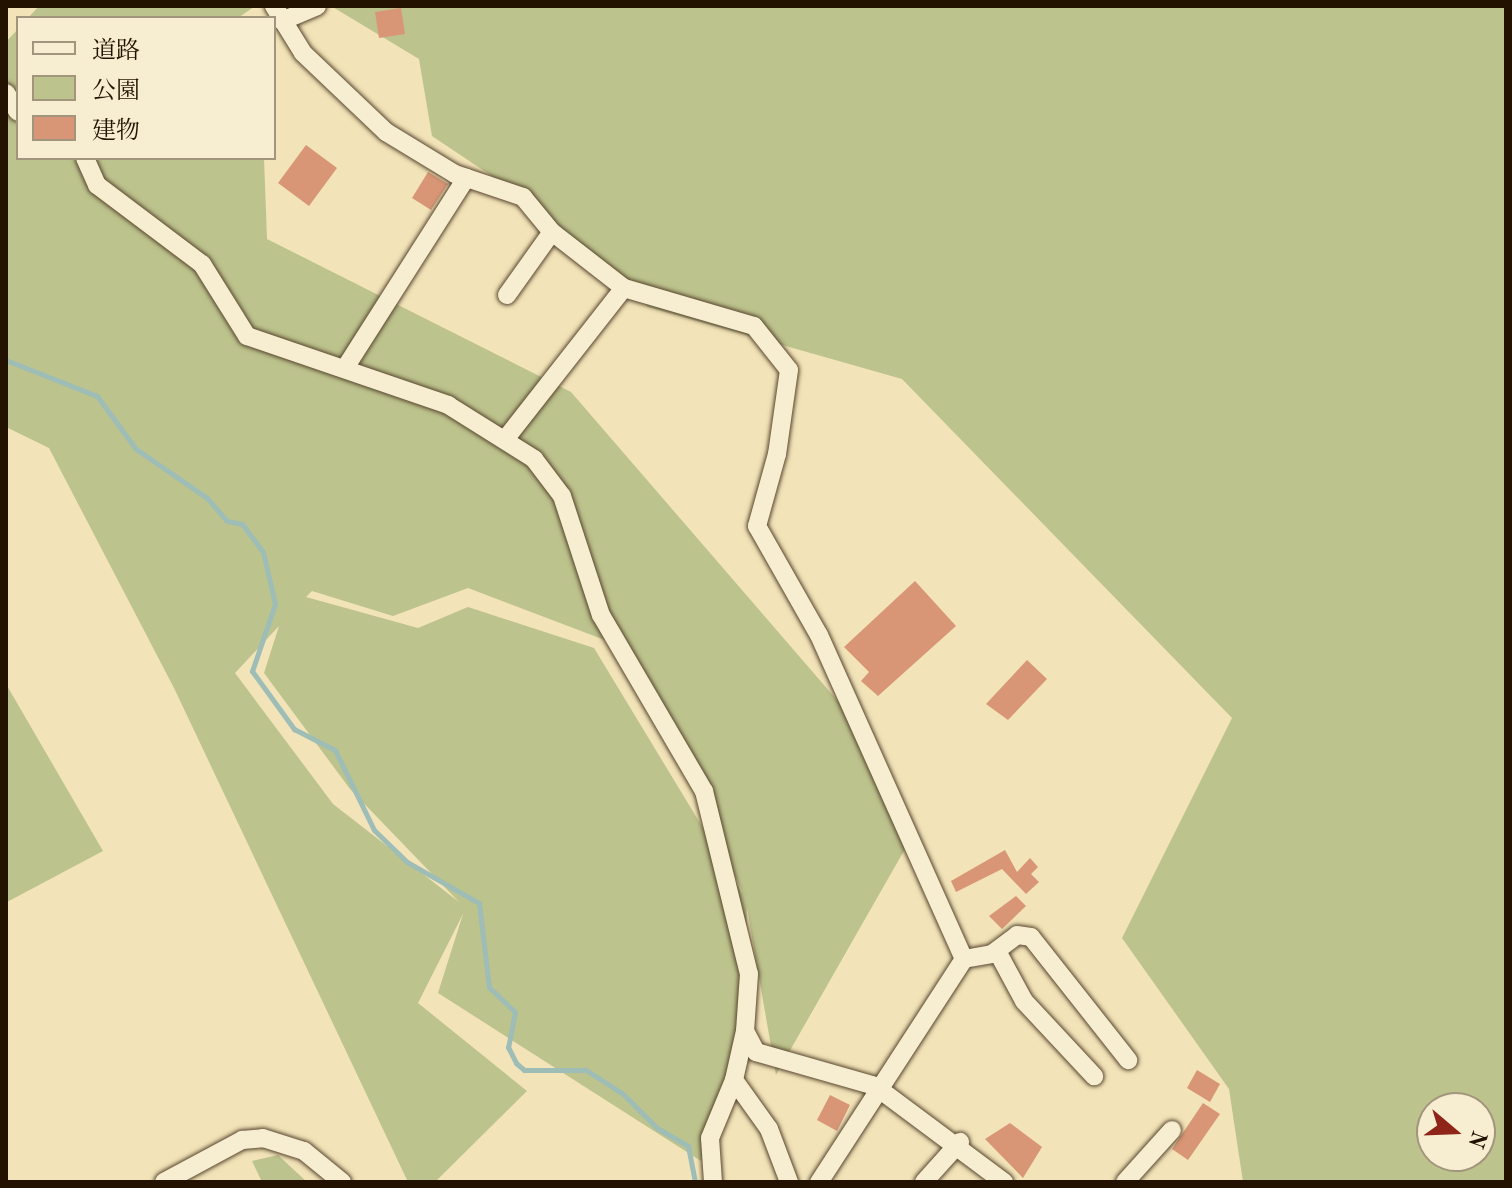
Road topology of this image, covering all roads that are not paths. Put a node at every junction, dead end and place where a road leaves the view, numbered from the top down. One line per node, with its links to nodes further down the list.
1 (317, 6): 2 (street)
2 (278, 13): 4 (street)
3 (86, 160): 8 (street)
4 (466, 178): 5 (street); 8 (street)
5 (552, 232): 6 (street); 7 (street)
6 (624, 288): 9 (street); 11 (street)
7 (507, 295)
8 (347, 365): 9 (street)
9 (507, 437): 12 (street)
10 (997, 951): 11 (street); 13 (street); 14 (street)
11 (964, 959): 16 (street)
12 (745, 1031): 15 (street); 16 (street)
13 (1128, 1060)
14 (1094, 1076)
15 (734, 1080): 21 (street); 22 (street)
16 (875, 1086): 18 (street); 23 (street)
17 (1172, 1130): 26 (street)
18 (960, 1142): 24 (street); 25 (street)
19 (164, 1182): 20 (street)
20 (342, 1182)
21 (713, 1182)
22 (789, 1182)
23 (819, 1182)
24 (924, 1182)
25 (1004, 1182)
26 (1125, 1182)

